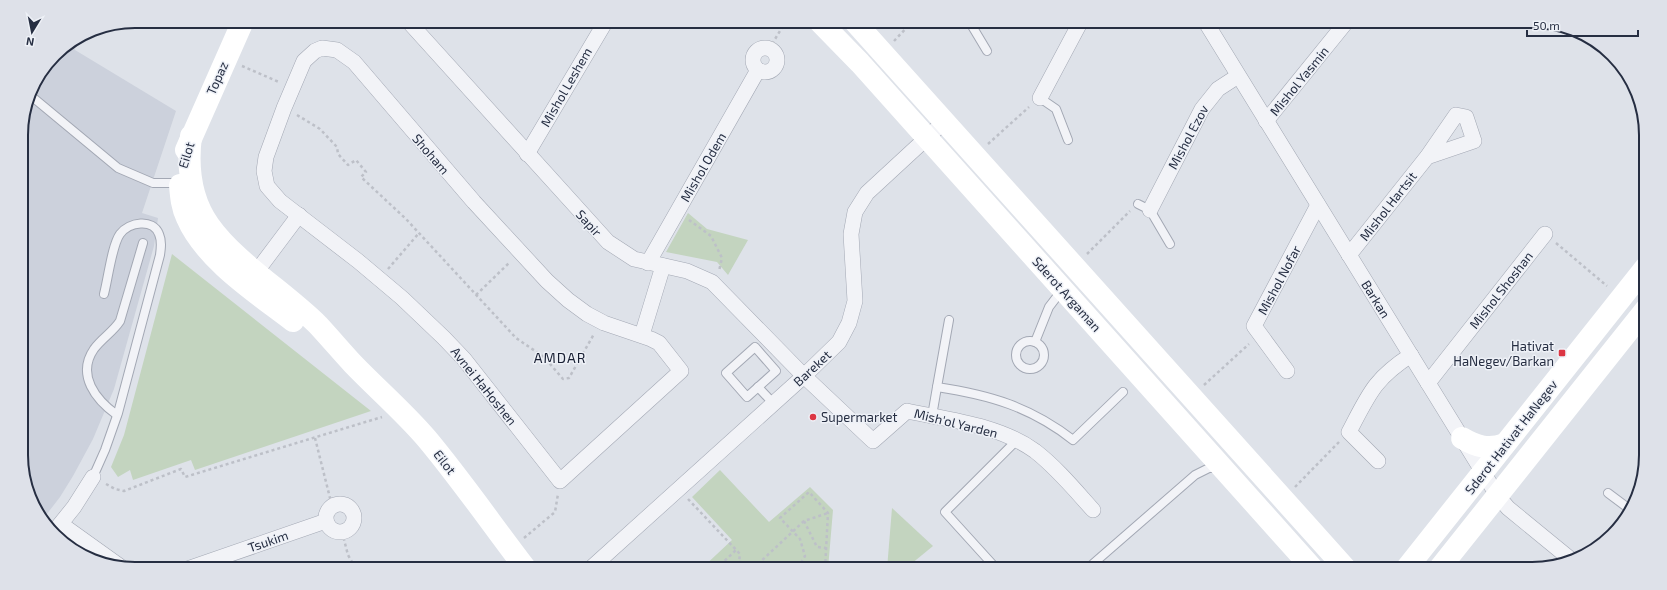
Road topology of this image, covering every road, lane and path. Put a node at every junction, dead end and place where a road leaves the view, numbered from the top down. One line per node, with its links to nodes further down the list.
1 (240, 28): 15 (street, Topaz)
2 (423, 28): 26 (street, Sapir)
3 (602, 28): 26 (street, Mishol Leshem)
4 (782, 28): 12 (path)
5 (826, 28): 24 (street, Sderot Argaman)
6 (861, 28): 14 (street, Sderot Argaman)
7 (906, 28): 14 (path)
8 (973, 28): 13 (lane)
9 (1077, 28): 18 (street)
10 (1208, 28): 16 (street, Barkan)
11 (1341, 28): 22 (street, Mishol Yasmin)
12 (769, 48): 32 (street, Mishol Odem)
13 (987, 51)
14 (884, 52): 21 (street, Sderot Argaman)
15 (226, 58): 17 (path); 23 (street, Topaz)
16 (1238, 76): 22 (street, Barkan); 31 (street, Mishol Ezov)
17 (292, 88): 20 (street, Shoham); 38 (street, Shoham)
18 (1040, 98): 25 (lane); 27 (path)
19 (35, 99): 29 (lane)
20 (284, 108): 33 (street, Shoham); 34 (path)
21 (945, 120): 24 (street, Bareket); 27 (street, Sderot Argaman)
22 (1266, 121): 30 (street, Barkan)
23 (192, 136): 29 (street, Eilot); 44 (street, Eilot)
24 (927, 137): 47 (street, Sderot Argaman); 59 (street, Bareket)
25 (1068, 140)
26 (527, 154): 40 (street, Sapir)
27 (975, 154): 42 (street, Sderot Argaman)
28 (1427, 157): 39 (street, Mishol Hartsit)
29 (179, 183): 44 (street, Eilot)
30 (1318, 205): 39 (street, Barkan); 54 (street, Mishol Nofar)
31 (1144, 207): 37 (lane); 42 (path)
32 (678, 211): 40 (street, Mishol Odem); 46 (path)
33 (299, 215): 44 (street); 45 (street, Avnei HaHoshen)
34 (419, 233): 45 (path); 49 (path)
35 (1545, 234): 50 (path); 60 (street, Mishol Shoshan)
36 (143, 243): 67 (lane)
37 (1170, 244)
38 (520, 252): 49 (path); 53 (street, Shoham)
39 (1349, 255): 57 (street, Barkan)
40 (648, 263): 41 (street, Sapir)
41 (664, 266): 46 (street, Sapir); 55 (street)
42 (1075, 266): 64 (street, Sderot Argaman)
43 (1639, 276): 50 (street, Sderot Hativat HaNegev)
44 (252, 278): 66 (street, Eilot)
45 (380, 279): 78 (street, Avnei HaHoshen)
46 (716, 285): 59 (street, Sapir)
47 (1063, 289): 56 (lane); 75 (street, Sderot Argaman)
48 (104, 294): 67 (lane)
49 (476, 294): 53 (path)
50 (1622, 298): 73 (street, Sderot Hativat HaNegev)
51 (1639, 318): 81 (street, Sderot Hativat HaNegev)
52 (949, 320): 62 (lane)
53 (602, 322): 55 (street, Shoham)
54 (1260, 334): 58 (street, Mishol Nofar); 64 (path)
55 (642, 335): 78 (street)
56 (1035, 342)
57 (1411, 355): 60 (street, Barkan); 69 (street)
58 (1287, 371)
59 (804, 376): 65 (street, Bareket); 68 (street, Mish'ol Yarden)
60 (1428, 383): 71 (street, Barkan)
61 (758, 387): 61 (lane); 65 (lane)
62 (937, 387): 63 (lane); 68 (lane)
63 (1123, 392)
64 (1192, 396): 82 (street, Sderot Argaman)
65 (773, 403): 79 (street, Bareket)
66 (402, 411): 70 (path); 93 (street, Eilot)
67 (117, 415): 77 (lane)
68 (932, 416): 72 (street, Mish'ol Yarden)
69 (1349, 432): 74 (street); 82 (path)
70 (314, 438): 77 (path); 83 (path)
71 (1462, 438): 73 (street); 76 (street, Barkan)
72 (1017, 440): 85 (street, Mish'ol Yarden); 106 (lane)
73 (1505, 444): 76 (street, Sderot Hativat HaNegev)
74 (1378, 461)
75 (1223, 468): 107 (lane); 108 (street, Sderot Argaman)
76 (1483, 472): 81 (street, Barkan); 110 (street, Sderot Hativat HaNegev)
77 (93, 477): 89 (street)
78 (560, 481): 93 (path)
79 (678, 489): 94 (path); 100 (street, Bareket)
80 (1608, 493): 84 (lane)
81 (1497, 495): 95 (street, Barkan); 111 (street, Sderot Hativat HaNegev)
82 (1283, 498): 109 (street, Sderot Argaman)
83 (332, 506): 87 (street); 90 (street)
84 (1626, 506)
85 (1093, 510)
86 (828, 513): 88 (path); 91 (path); 92 (path)
87 (326, 521): 90 (street); 97 (street, Tsukim)
88 (804, 521): 91 (path); 92 (path)
89 (57, 528): 96 (street)
90 (342, 532): 98 (path)
91 (793, 532): 103 (path); 104 (path)
92 (826, 548): 105 (path)
93 (511, 549): 99 (street, Eilot)
94 (736, 550): 101 (path); 102 (path)
95 (1567, 556)
96 (106, 558)
97 (207, 562)
98 (352, 562)
99 (521, 562)
100 (598, 562)
101 (723, 562)
102 (739, 562)
103 (760, 562)
104 (802, 562)
105 (825, 562)
106 (990, 562)
107 (1095, 562)
108 (1307, 562)
109 (1340, 562)
110 (1412, 562)
111 (1444, 562)

